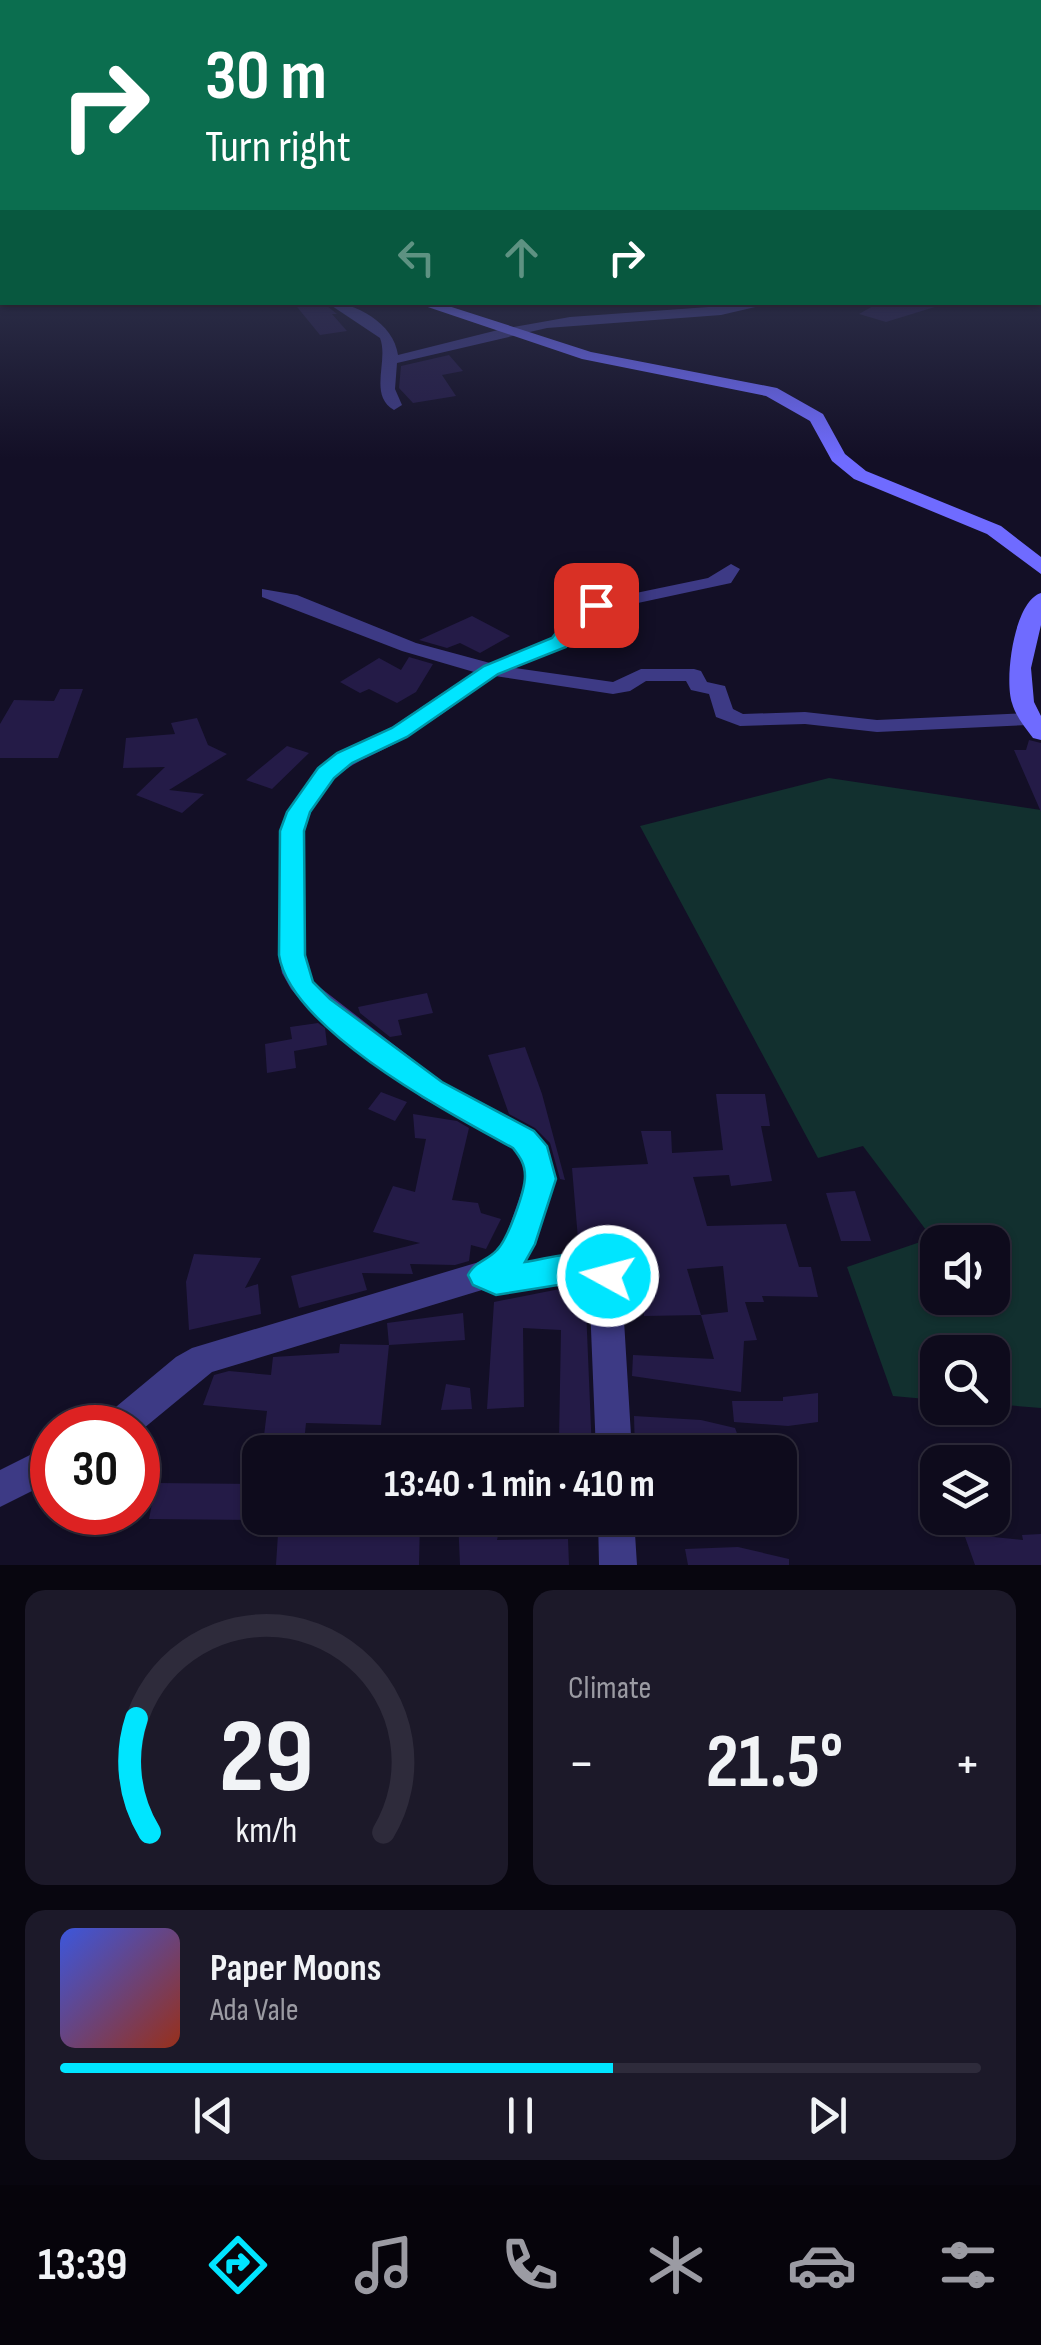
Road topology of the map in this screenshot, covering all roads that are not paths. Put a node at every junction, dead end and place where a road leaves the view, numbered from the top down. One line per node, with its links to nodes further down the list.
1 (349, 312): 5 (street)
2 (451, 312): 4 (street)
3 (728, 312): 4 (street)
4 (510, 331): 5 (street); 7 (street)
5 (389, 361): 6 (street)
6 (394, 405)
7 (1041, 568)
8 (731, 570): 11 (street)
9 (269, 593): 11 (street)
10 (1041, 599): 12 (street)
11 (491, 670): 12 (street); 13 (street)
12 (1035, 726)
13 (484, 1275): 14 (street); 15 (street)
14 (144, 1405)
15 (613, 1435)
16 (30, 1473): 17 (street)
17 (0, 1489)
18 (617, 1535): 19 (street)
19 (618, 1565)

